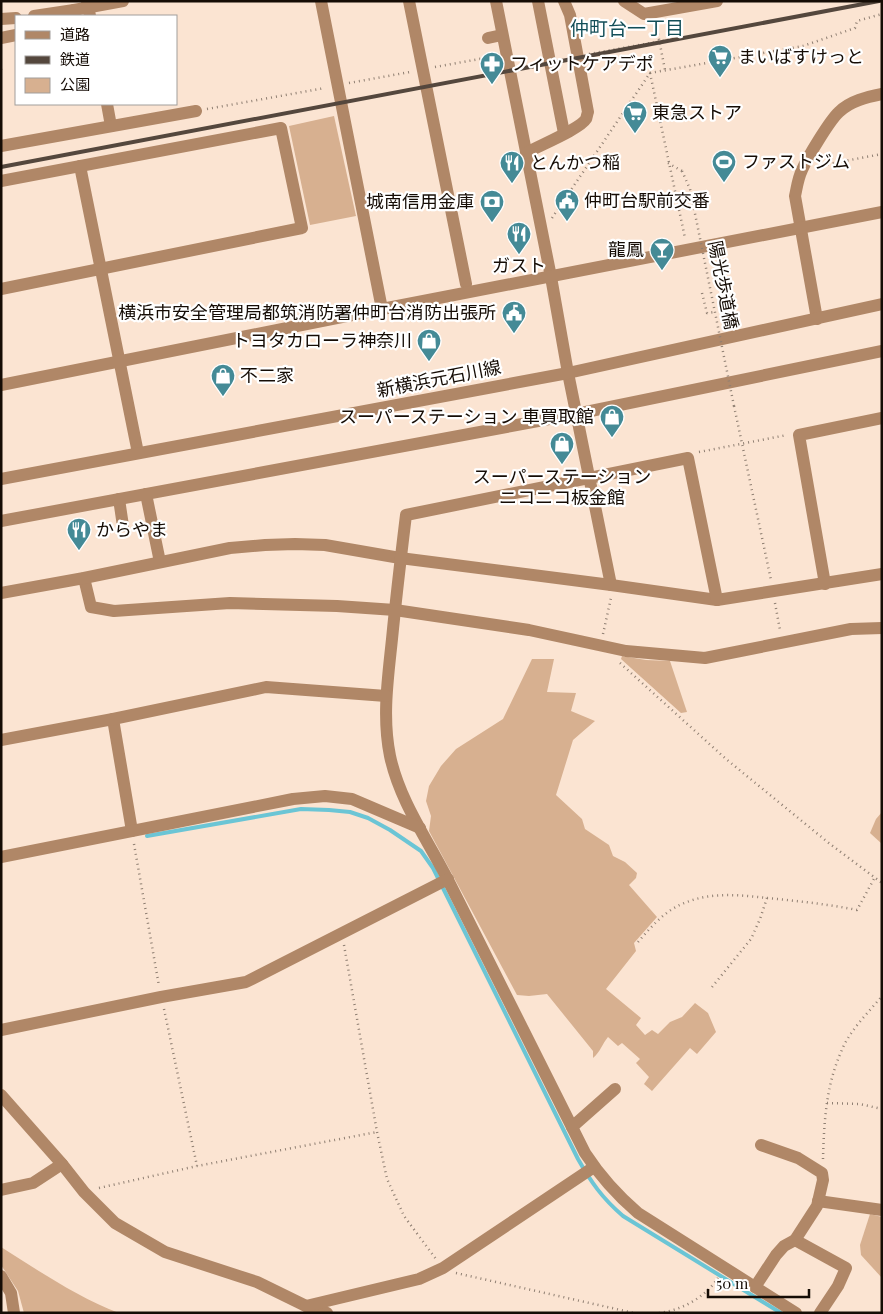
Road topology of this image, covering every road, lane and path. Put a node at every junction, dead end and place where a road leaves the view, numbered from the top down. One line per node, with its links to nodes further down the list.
1 (87, 1): 13 (street)
2 (123, 1): 12 (street, bridge)
3 (321, 1): 50 (street)
4 (409, 1): 46 (street)
5 (496, 1): 17 (street)
6 (538, 1): 32 (street)
7 (564, 1): 32 (street)
8 (624, 1): 10 (street)
9 (717, 1): 10 (street)
10 (652, 7): 21 (path)
11 (882, 14): 25 (path)
12 (41, 15)
13 (90, 15)
14 (15, 18): 15 (street)
15 (1, 19)
16 (15, 35): 18 (street)
17 (502, 35): 19 (street); 34 (street)
18 (1, 38)
19 (488, 38)
20 (673, 39): 21 (path)
21 (659, 41): 22 (path); 25 (path)
22 (589, 54)
23 (544, 63): 24 (path)
24 (517, 68)
25 (665, 71): 26 (path)
26 (650, 73): 36 (path); 41 (path)
27 (330, 87): 30 (path)
28 (882, 94): 38 (street)
29 (107, 105): 31 (street)
30 (196, 110): 31 (street)
31 (111, 126): 33 (street)
32 (564, 133): 34 (street)
33 (1, 146)
34 (526, 152): 45 (street)
35 (882, 154): 38 (path)
36 (668, 163): 43 (path); 51 (path, 陽光歩道橋, bridge)
37 (80, 166): 39 (street); 44 (street); 44 (street)
38 (802, 170): 42 (street)
39 (1, 182)
40 (882, 212): 42 (street)
41 (548, 224)
42 (801, 227): 45 (street); 52 (street)
43 (686, 241)
44 (102, 269): 47 (street); 54 (street)
45 (551, 277): 50 (street); 55 (street)
46 (466, 284)
47 (1, 289)
48 (702, 293): 51 (path)
49 (882, 304): 52 (street, 新横浜元石川線)
50 (382, 309): 54 (street)
51 (715, 312): 60 (path, 陽光歩道橋, bridge)
52 (817, 319): 55 (street, 新横浜元石川線)
53 (882, 351): 57 (street)
54 (120, 362): 56 (street); 61 (street)
55 (568, 373): 57 (street); 61 (street, 新横浜元石川線)
56 (1, 386)
57 (576, 414): 63 (street); 65 (street)
58 (882, 418): 59 (street)
59 (799, 435): 60 (path); 74 (street)
60 (742, 444): 62 (path); 75 (path, 陽光歩道橋)
61 (138, 453): 64 (street, 新横浜元石川線)
62 (688, 458): 63 (street); 77 (street)
63 (589, 477): 69 (street); 73 (street)
64 (1, 479)
65 (146, 494): 66 (street); 70 (street)
66 (119, 499): 67 (street); 68 (street)
67 (1, 521)
68 (124, 526)
69 (400, 558): 70 (street); 73 (street); 78 (street)
70 (160, 562): 72 (street)
71 (882, 574): 74 (street)
72 (84, 578): 76 (street); 78 (street)
73 (611, 584): 77 (street); 81 (path)
74 (825, 584): 75 (street)
75 (773, 592): 77 (street); 80 (path, 陽光歩道橋)
76 (1, 593)
77 (716, 600)
78 (395, 610): 81 (street); 83 (street)
79 (882, 628): 81 (street)
80 (780, 631)
81 (600, 647)
82 (618, 661): 89 (path)
83 (386, 696): 84 (street); 86 (street)
84 (113, 719): 85 (street); 87 (street)
85 (1, 740)
86 (420, 828): 87 (street); 90 (street)
87 (132, 831): 88 (street); 97 (path)
88 (1, 856)
89 (875, 877): 91 (path); 92 (path)
90 (448, 879): 93 (street); 103 (street)
91 (882, 884)
92 (767, 898): 94 (path); 95 (path)
93 (342, 934): 97 (street); 106 (path)
94 (638, 942)
95 (712, 987)
96 (882, 996): 101 (path)
97 (161, 997): 98 (street); 106 (path)
98 (1, 1030)
99 (608, 1091): 103 (street)
100 (1, 1095): 105 (street)
101 (827, 1103): 102 (path); 108 (path)
102 (882, 1109)
103 (572, 1127): 107 (street)
104 (761, 1145): 108 (street)
105 (62, 1164): 109 (street); 110 (street)
106 (197, 1166): 110 (path)
107 (594, 1168): 116 (street); 117 (street)
108 (822, 1173): 111 (street)
109 (1, 1190)
110 (84, 1192): 117 (street)
111 (818, 1202): 112 (street); 113 (street)
112 (882, 1210)
113 (795, 1240): 116 (street); 122 (street)
114 (1, 1276): 118 (street)
115 (715, 1282): 120 (path)
116 (755, 1287): 121 (street)
117 (306, 1306): 119 (street)
118 (14, 1313)
119 (327, 1313)
120 (659, 1313)
121 (796, 1313)
122 (820, 1313)

